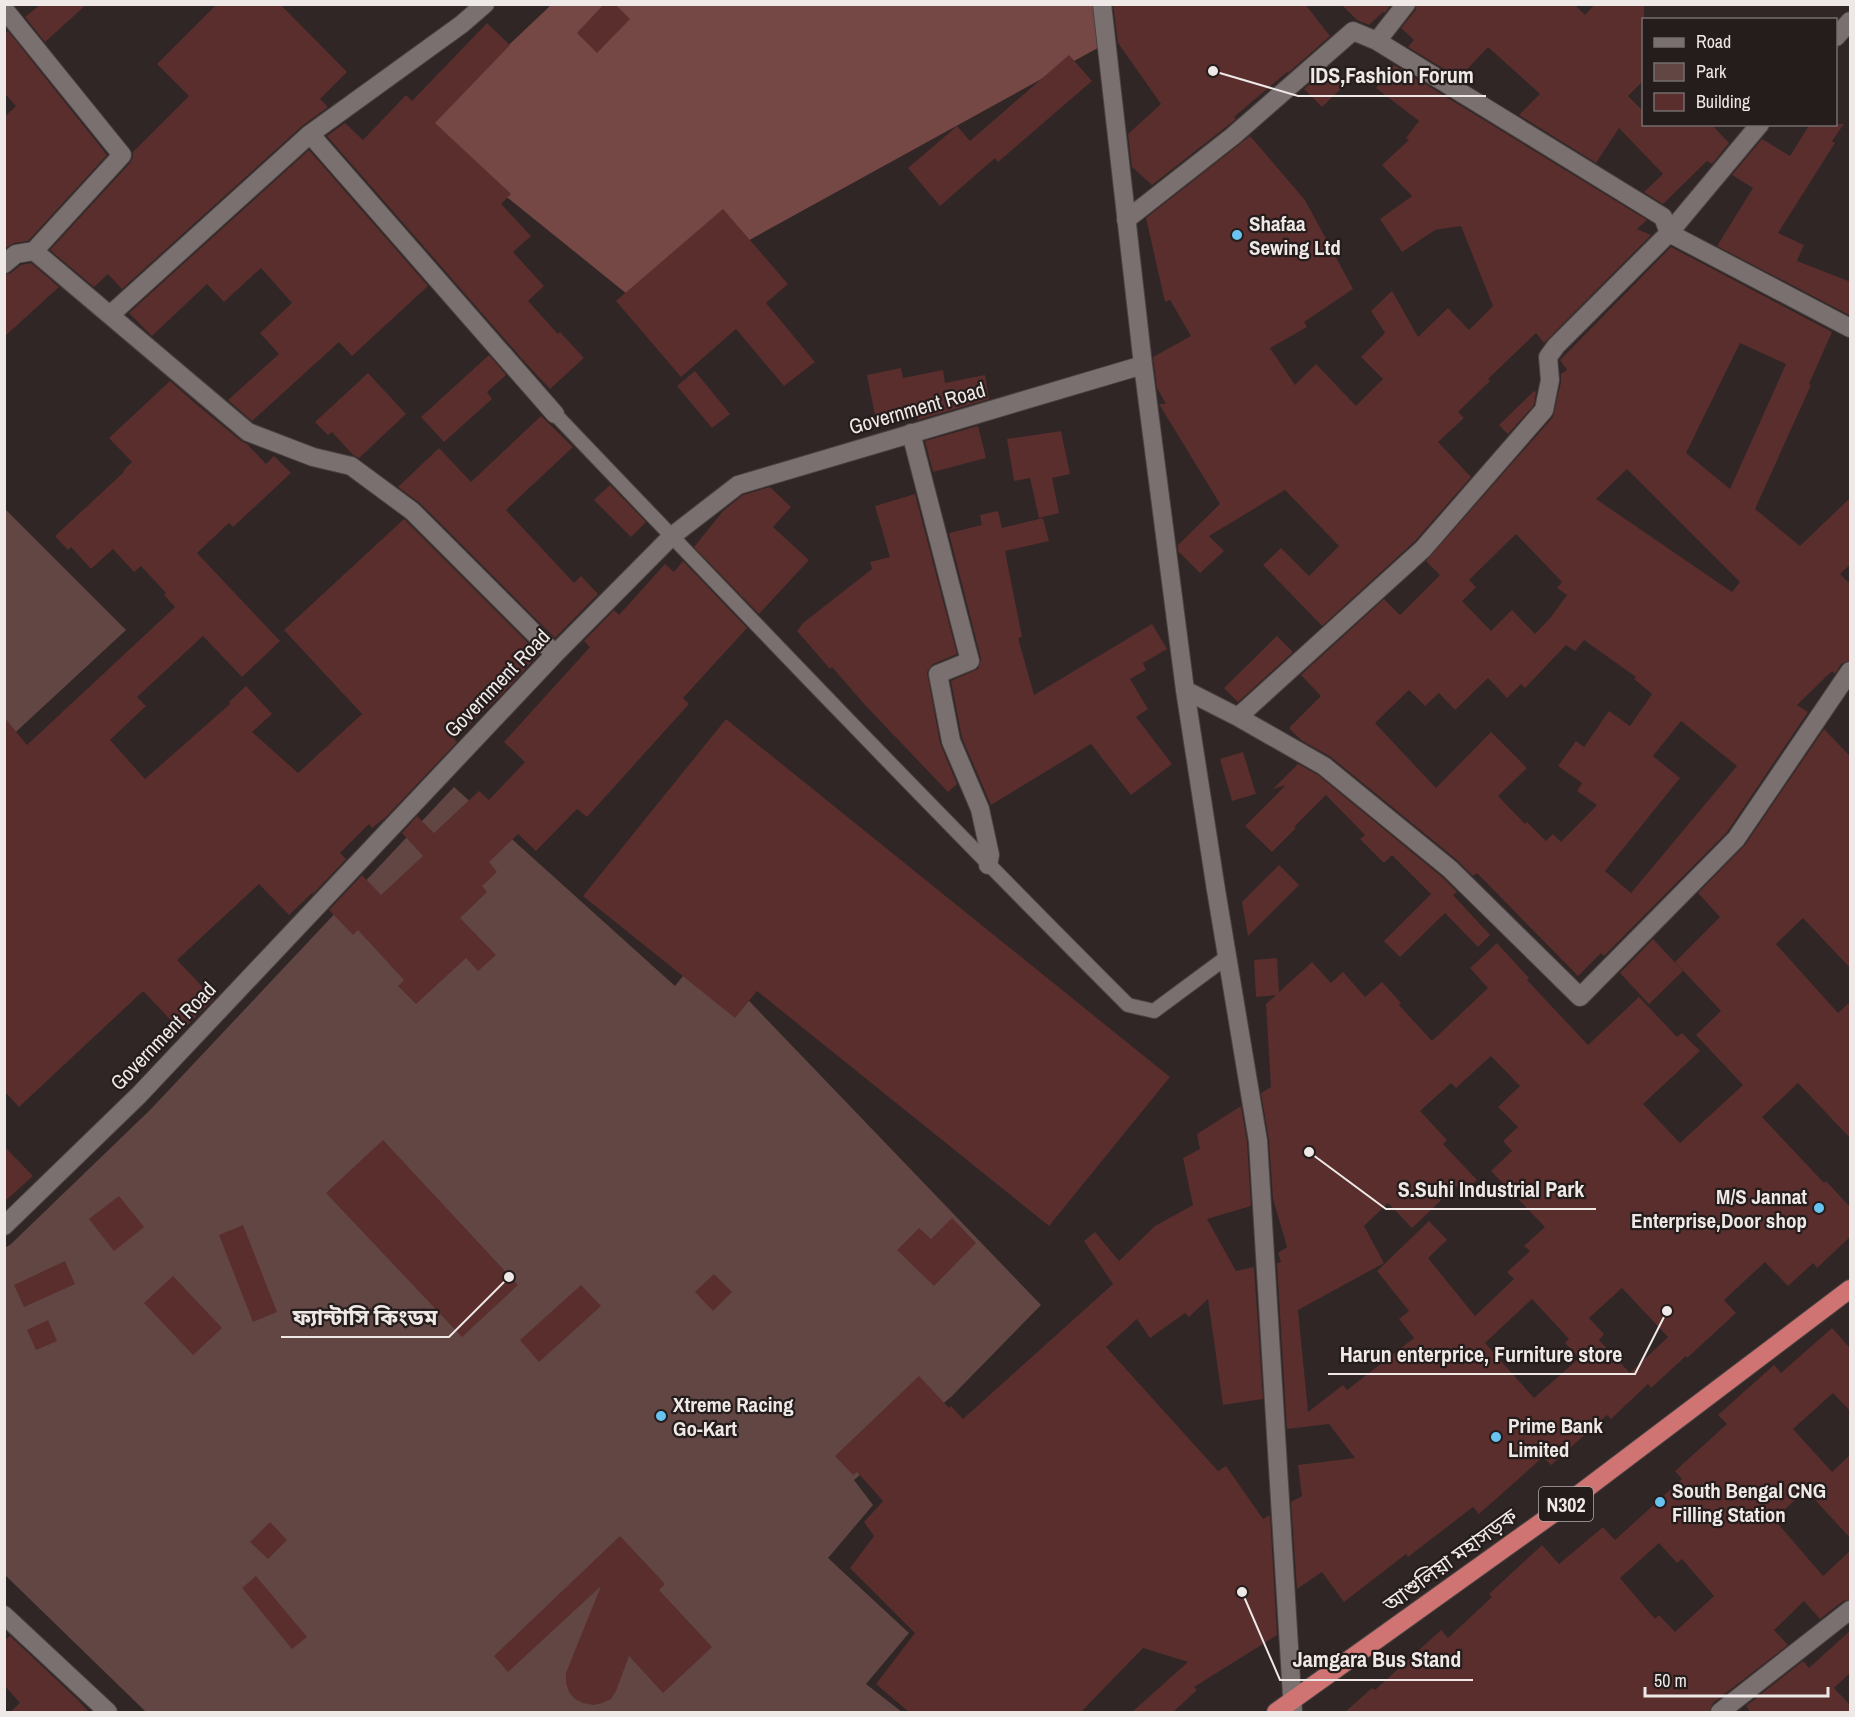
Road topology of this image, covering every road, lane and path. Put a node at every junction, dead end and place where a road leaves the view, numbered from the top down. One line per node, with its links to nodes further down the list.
1 (485, 4): 9 (street)
2 (1101, 4): 10 (street)
3 (1406, 4): 7 (street)
4 (4, 9): 12 (street)
5 (1851, 21): 6 (street)
6 (1837, 36)
7 (1377, 41): 10 (street); 11 (street)
8 (1758, 126): 11 (street)
9 (310, 134): 14 (street); 17 (street)
10 (1126, 220): 16 (street)
11 (1669, 233): 15 (street); 23 (street)
12 (34, 251): 13 (street); 14 (street)
13 (4, 264)
14 (110, 315): 20 (street)
15 (1851, 328)
16 (1143, 365): 18 (street, Government Road); 22 (street)
17 (555, 414): 19 (lane)
18 (911, 433): 19 (street, Government Road); 24 (street)
19 (672, 536): 20 (street, Government Road); 24 (lane)
20 (555, 654): 26 (street, Government Road)
21 (1851, 671): 23 (street)
22 (1185, 690): 23 (street); 25 (street)
23 (1238, 717)
24 (988, 866): 25 (lane)
25 (1227, 957): 30 (street)
26 (4, 1226)
27 (1851, 1289): 30 (highway, আশুলিয়া মহাসড়ক / N302)
28 (1851, 1610): 33 (street)
29 (4, 1615): 31 (street)
30 (1293, 1706): 32 (highway, আশুলিয়া মহাসড়ক / N302)
31 (108, 1713)
32 (1276, 1713)
33 (1720, 1713)

